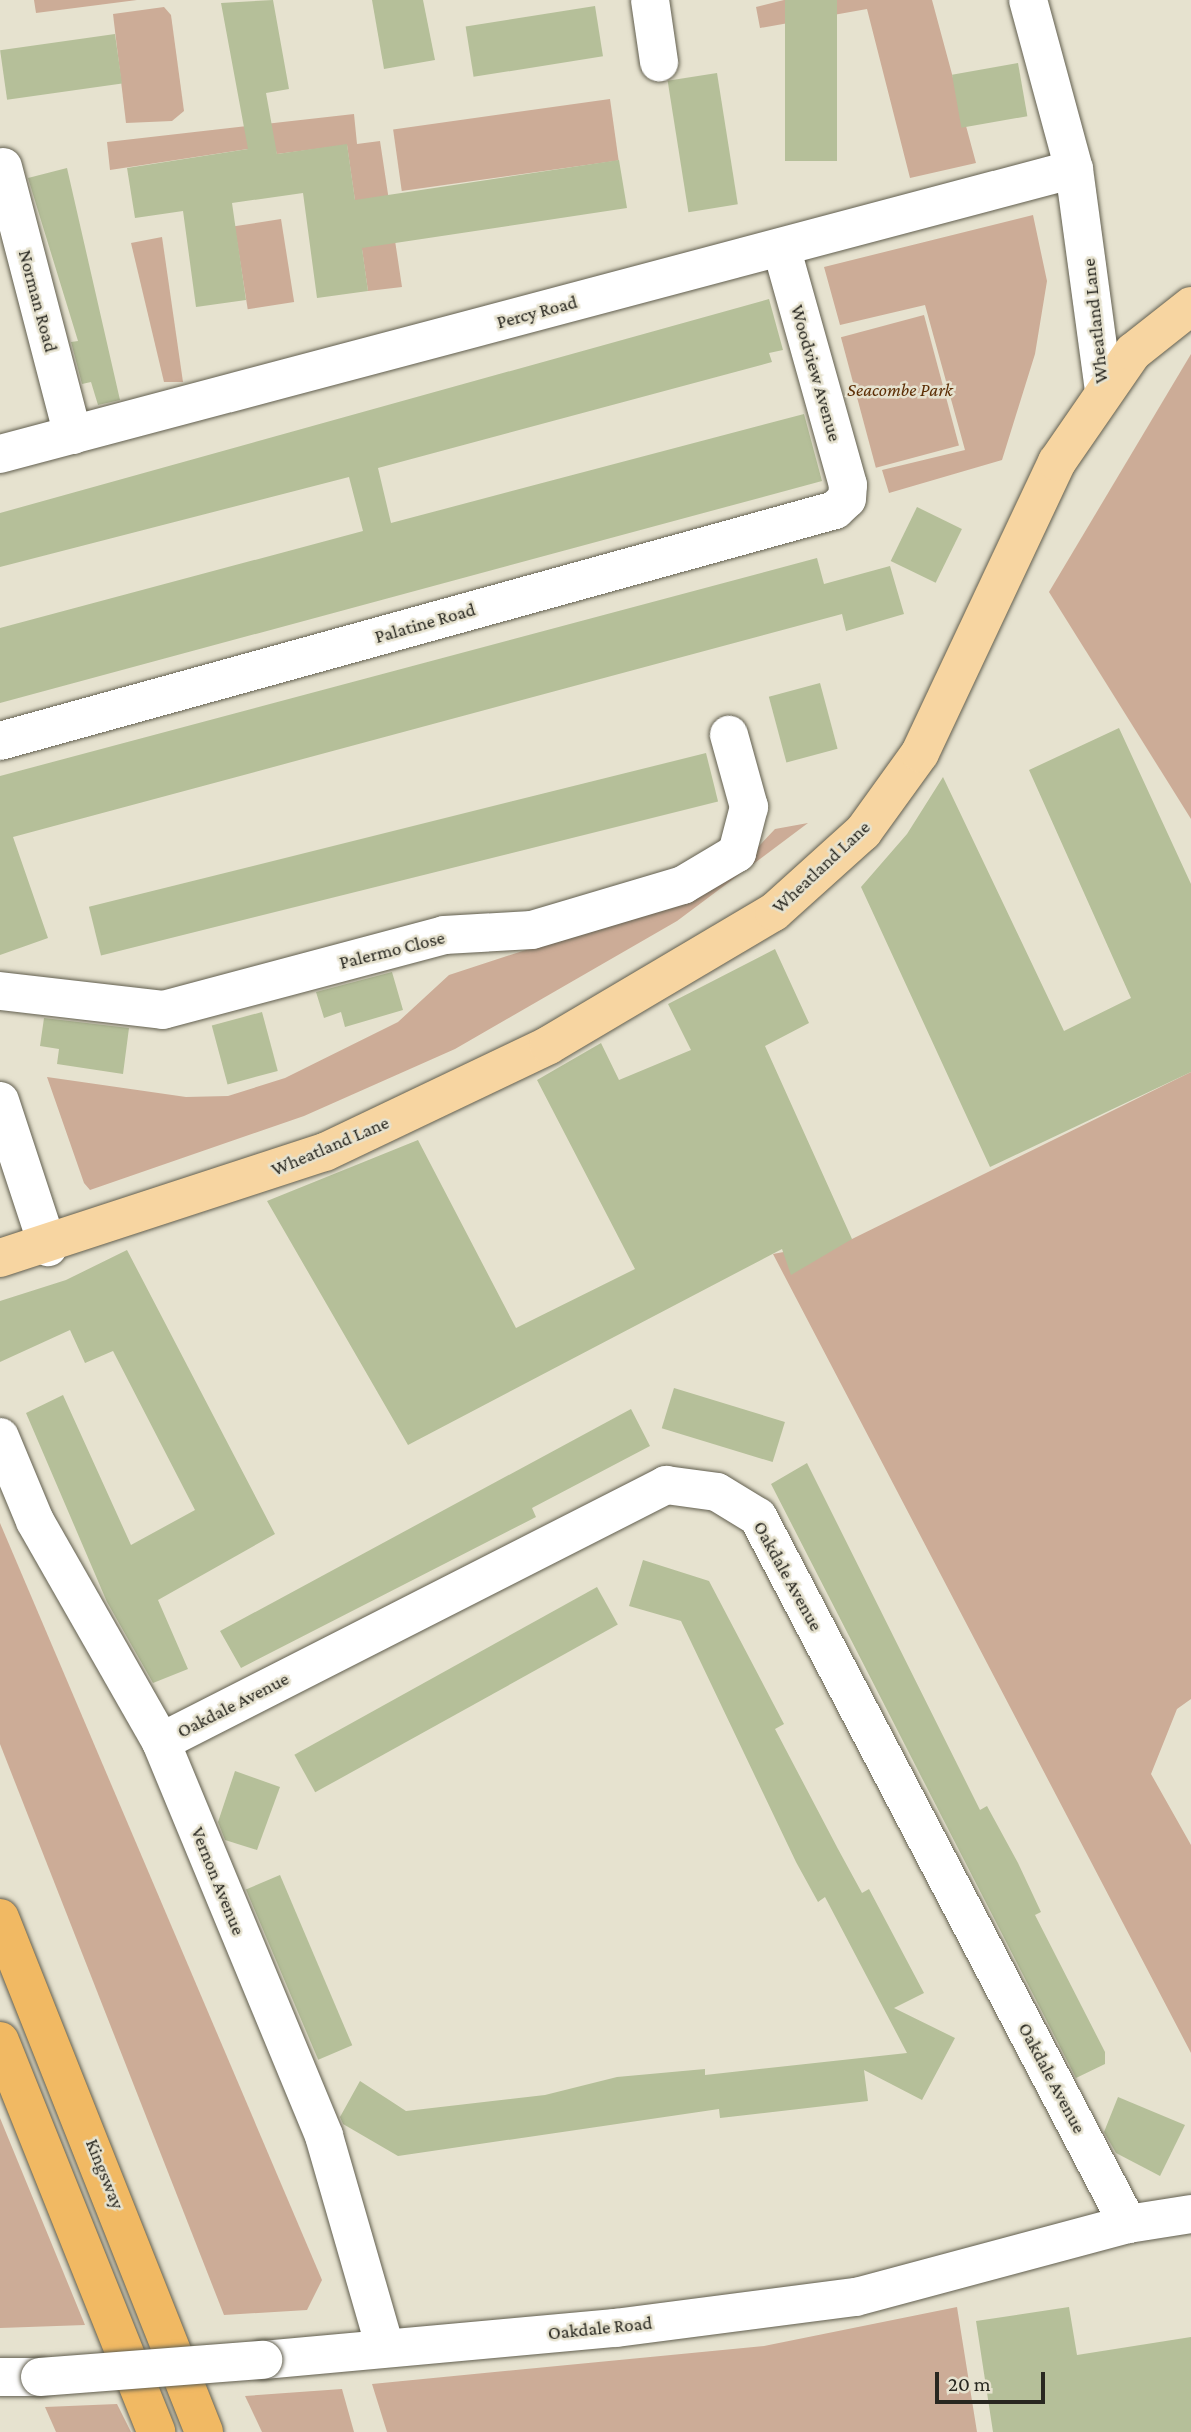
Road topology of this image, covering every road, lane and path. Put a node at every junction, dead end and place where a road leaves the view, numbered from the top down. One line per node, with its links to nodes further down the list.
1 (650, 0): 3 (street)
2 (1028, 0): 5 (street, Wheatland Lane)
3 (659, 62)
4 (3, 167): 9 (street, Norman Road)
5 (1074, 169): 6 (street, Percy Road); 8 (street, Wheatland Lane)
6 (780, 247): 9 (street, Percy Road); 11 (street, Woodview Avenue)
7 (1191, 306): 8 (main road)
8 (1104, 391): 16 (main road, Wheatland Lane)
9 (73, 435): 10 (street, Percy Road)
10 (0, 454)
11 (847, 499): 13 (street, Palatine Road)
12 (729, 735): 14 (street, Palermo Close)
13 (0, 741)
14 (0, 992)
15 (0, 1101): 16 (street)
16 (48, 1247): 17 (main road, Wheatland Lane)
17 (0, 1258)
18 (0, 1437): 19 (street, Vernon Avenue)
19 (161, 1741): 23 (street, Oakdale Avenue); 24 (street, Vernon Avenue)
20 (0, 1918): 27 (highway, Kingsway)
21 (0, 2041): 26 (highway)
22 (1191, 2214): 23 (street, Oakdale Road)
23 (1128, 2224): 24 (street, Oakdale Road)
24 (385, 2347): 25 (street, Oakdale Road, bridge)
25 (0, 2377)
26 (156, 2432)
27 (204, 2432)

